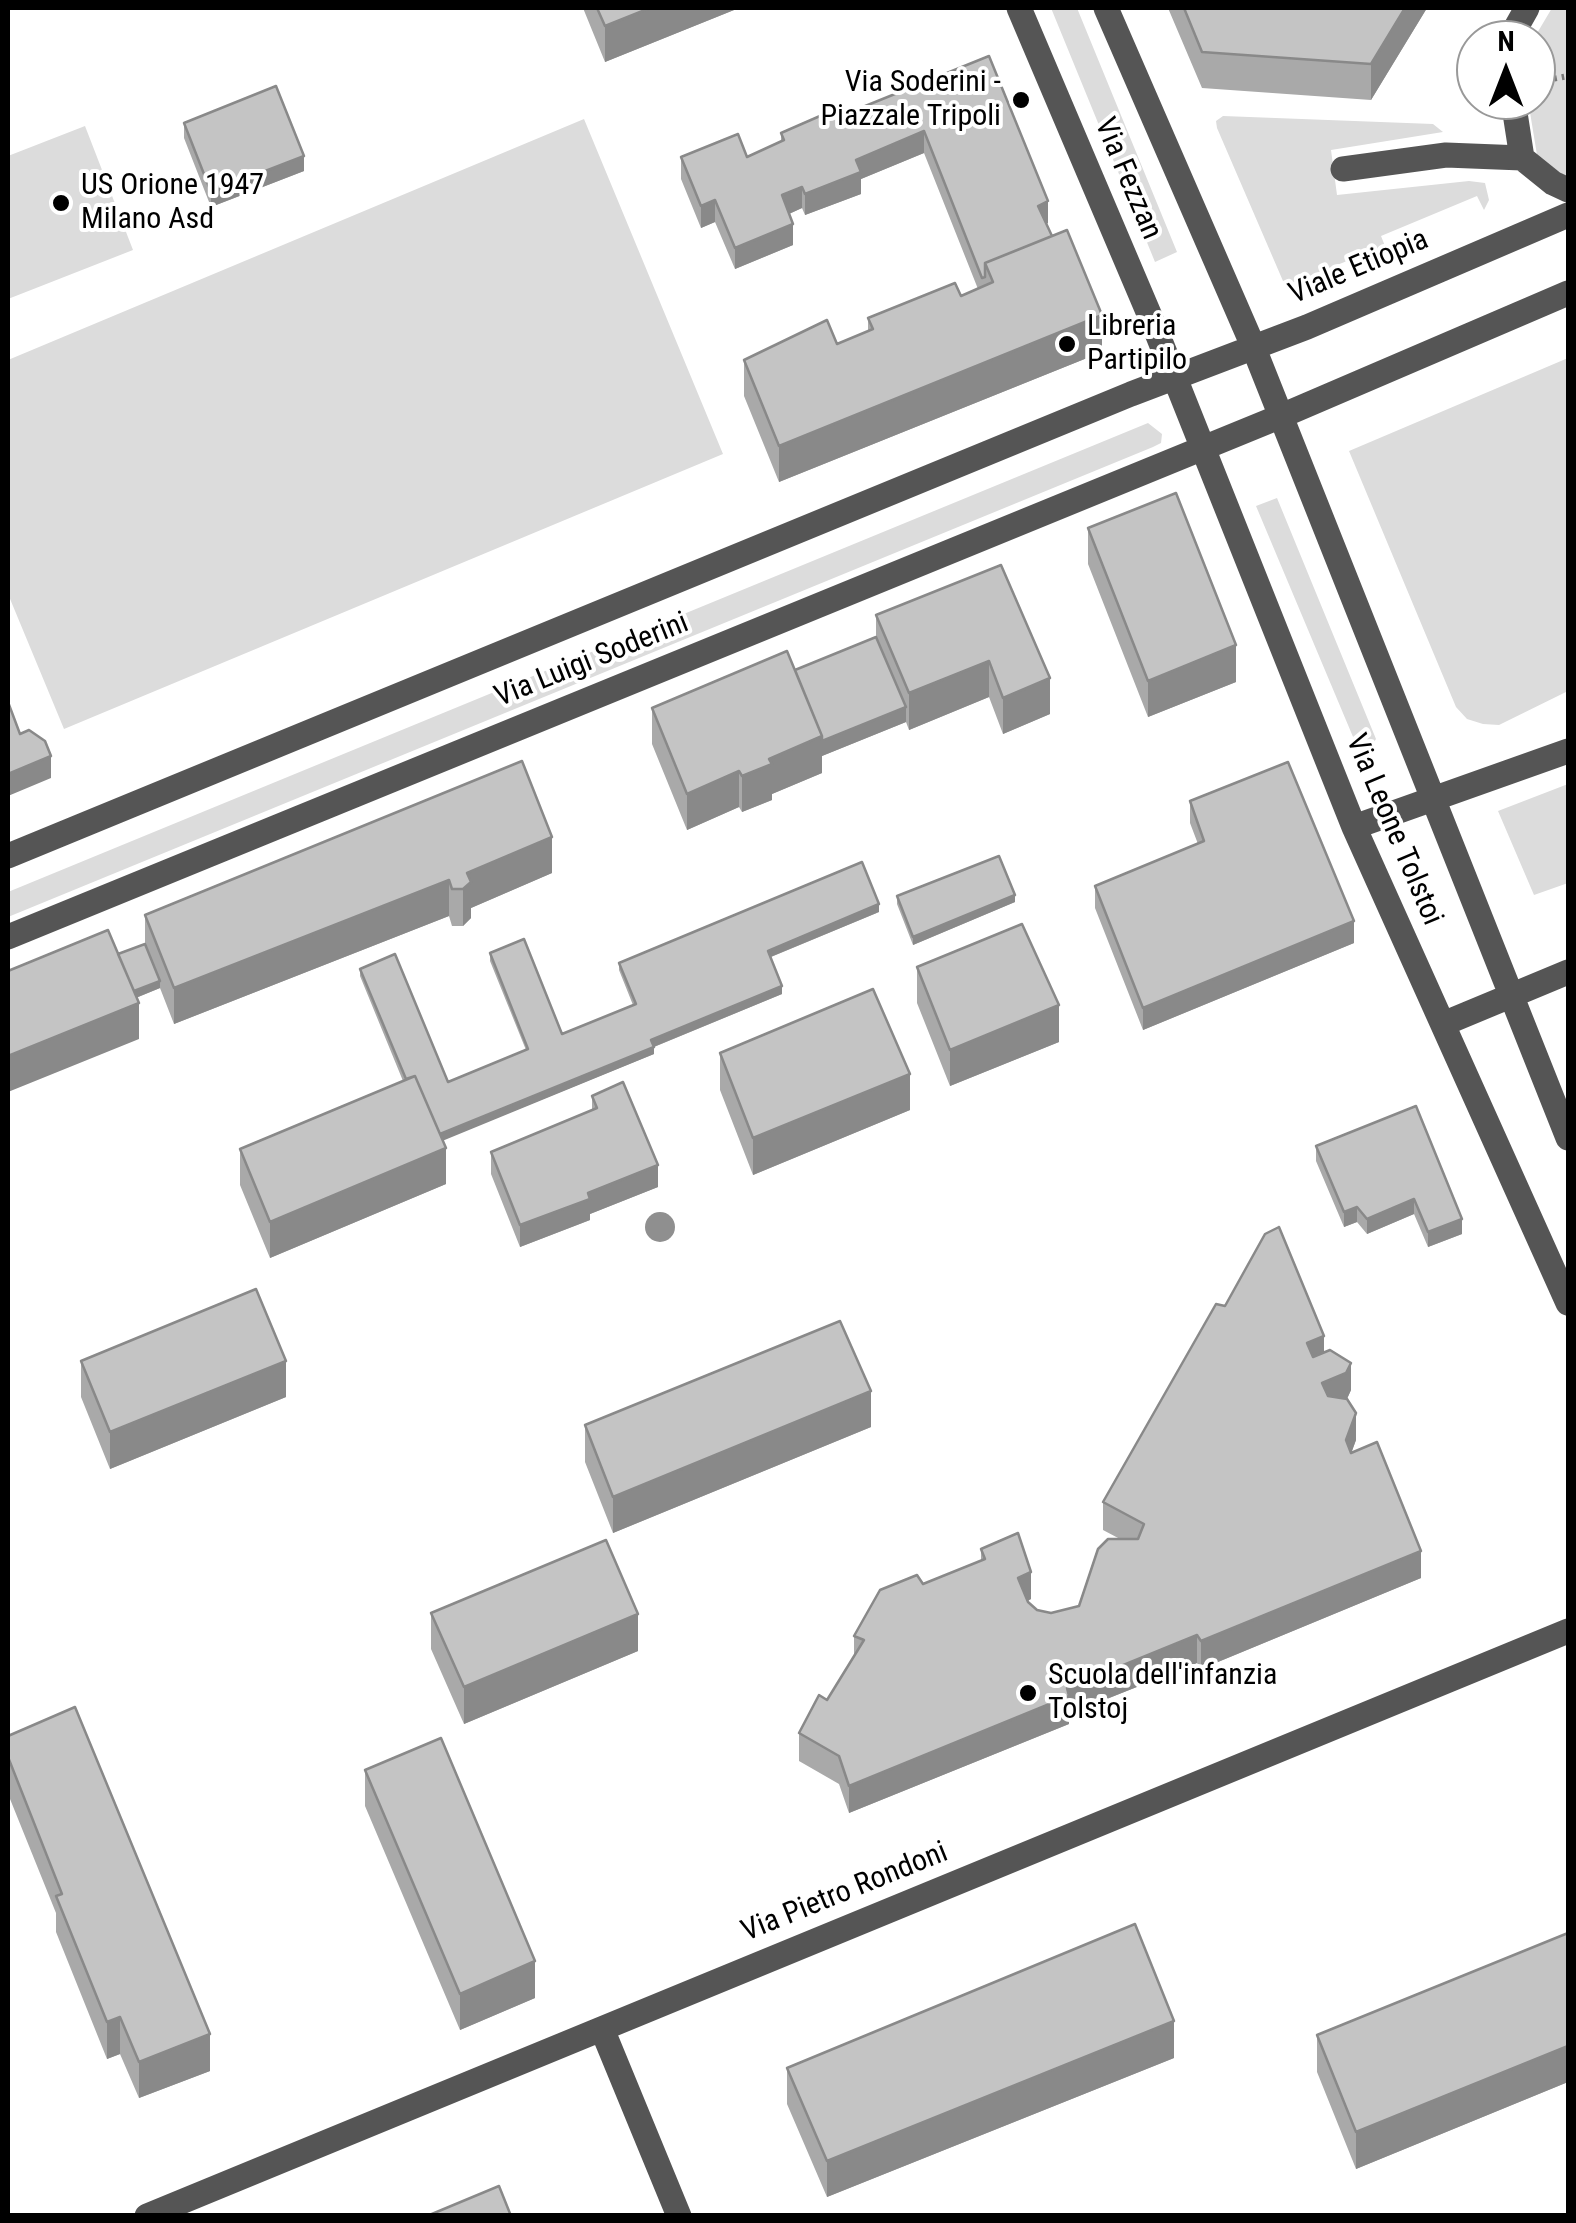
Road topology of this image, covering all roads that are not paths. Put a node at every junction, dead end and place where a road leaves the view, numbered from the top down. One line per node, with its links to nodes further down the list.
1 (1019, 8): 10 (street, Via Fezzan)
2 (1106, 8): 9 (street, Via Fezzan)
3 (1516, 120): 4 (street)
4 (1522, 158): 5 (street); 6 (street)
5 (1344, 169)
6 (1568, 190)
7 (1568, 215): 9 (street, Viale Etiopia)
8 (1568, 294): 11 (street)
9 (1253, 346): 10 (street, Viale Etiopia); 11 (street, Via Leone Tolstoi)
10 (1173, 377): 12 (street, Via Leone Tolstoi); 16 (street, Via Luigi Soderini)
11 (1279, 417): 12 (street); 14 (street, Via Leone Tolstoi)
12 (1201, 446): 15 (street, Via Leone Tolstoi); 17 (street, Via Luigi Soderini)
13 (1568, 751): 14 (street)
14 (1431, 797): 15 (street); 19 (street, Via Leone Tolstoi)
15 (1354, 827): 20 (street, Via Leone Tolstoi)
16 (8, 856)
17 (8, 937)
18 (1568, 972): 19 (street)
19 (1510, 996): 20 (street); 21 (street, Via Leone Tolstoi)
20 (1443, 1024): 22 (street, Via Leone Tolstoi)
21 (1568, 1138)
22 (1568, 1303)
23 (1568, 1631): 24 (street, Via Pietro Rondoni)
24 (602, 2028): 25 (street, Via Pietro Rondoni); 26 (street)
25 (146, 2216)
26 (679, 2216)

